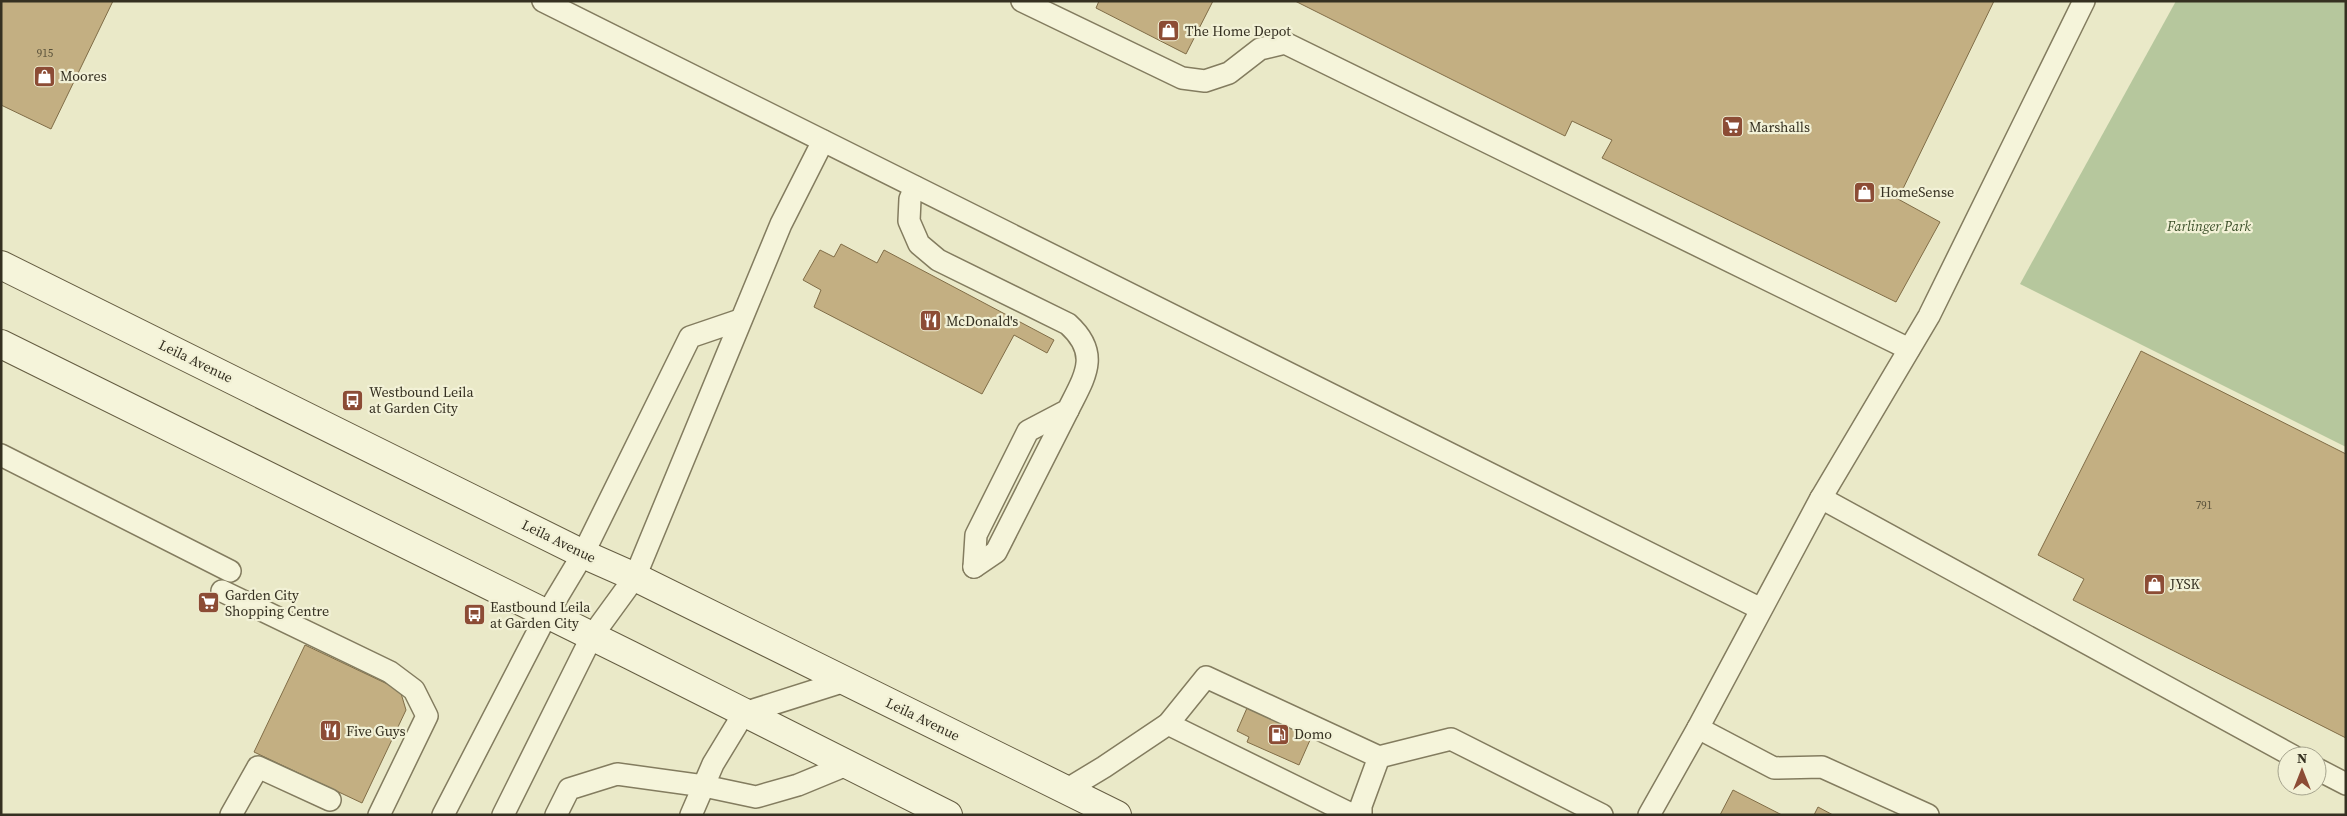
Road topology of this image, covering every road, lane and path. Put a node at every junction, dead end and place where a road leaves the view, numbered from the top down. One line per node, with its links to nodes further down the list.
1 (543, 1): 4 (lane)
2 (1022, 1): 9 (lane)
3 (2084, 1): 9 (lane)
4 (823, 142): 5 (lane); 7 (lane)
5 (915, 187): 13 (lane); 17 (lane)
6 (1, 265): 12 (main road, Leila Avenue)
7 (740, 320): 12 (lane); 15 (lane)
8 (1, 344): 18 (main road)
9 (1909, 349): 11 (lane)
10 (1, 455): 14 (lane)
11 (1821, 498): 17 (lane); 24 (lane)
12 (583, 554): 15 (main road, Leila Avenue); 18 (lane)
13 (974, 567)
14 (230, 571)
15 (635, 577): 19 (lane); 20 (main road, Leila Avenue)
16 (222, 591): 33 (lane)
17 (1761, 609): 23 (lane)
18 (547, 614): 19 (main road); 34 (lane)
19 (592, 636): 21 (main road); 35 (lane)
20 (845, 681): 21 (lane); 30 (main road, Leila Avenue)
21 (744, 712): 26 (main road); 29 (lane)
22 (1168, 724): 25 (lane); 30 (lane); 40 (lane)
23 (1698, 728): 43 (lane); 44 (lane)
24 (2277, 747)
25 (1379, 756): 41 (lane); 42 (lane)
26 (849, 764): 29 (lane); 38 (main road)
27 (2327, 774): 28 (lane)
28 (2346, 784)
29 (704, 786): 36 (lane); 37 (lane)
30 (1066, 790): 39 (main road, Leila Avenue)
31 (330, 800): 32 (lane)
32 (231, 815)
33 (379, 815)
34 (443, 815)
35 (504, 815)
36 (556, 815)
37 (691, 815)
38 (948, 815)
39 (1118, 815)
40 (1354, 815)
41 (1361, 815)
42 (1602, 815)
43 (1649, 815)
44 (1928, 815)

